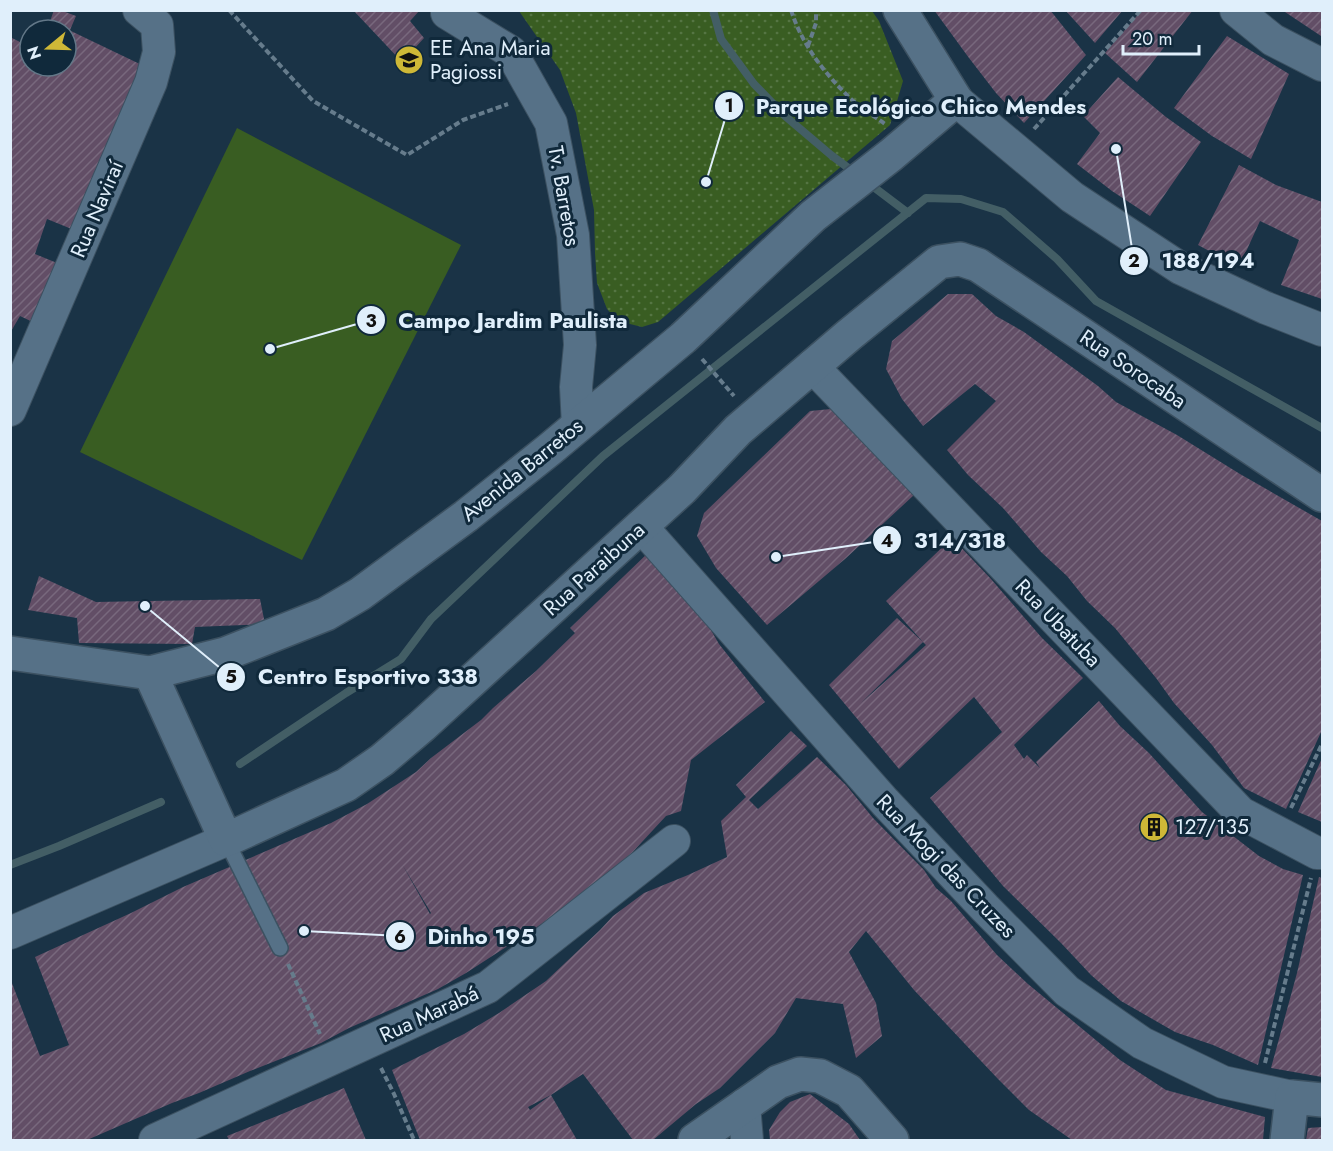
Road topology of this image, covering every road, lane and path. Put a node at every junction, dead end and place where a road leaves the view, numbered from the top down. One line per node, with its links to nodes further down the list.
1 (139, 10): 18 (street, Rua Naviraí)
2 (229, 10): 11 (path)
3 (791, 10): 9 (path)
4 (816, 10): 9 (path)
5 (900, 10): 12 (street)
6 (1141, 10): 14 (path)
7 (1236, 10): 10 (street)
8 (447, 13): 11 (street, Tv. Barretos)
9 (808, 46): 13 (path)
10 (1323, 65)
11 (534, 94): 22 (street, Tv. Barretos)
12 (956, 100): 13 (street, Avenida Barretos); 14 (street)
13 (899, 148): 17 (street, Avenida Barretos)
14 (1016, 150): 16 (street)
15 (939, 262): 19 (street, Rua Paraibuna); 23 (street, Rua Sorocaba)
16 (1323, 330)
17 (683, 338): 21 (path); 22 (street, Avenida Barretos)
18 (21, 360): 20 (street, Rua Naviraí)
19 (812, 366): 21 (street, Rua Paraibuna); 28 (street, Rua Ubatuba)
20 (10, 410)
21 (753, 417): 24 (street, Rua Paraibuna)
22 (578, 426): 26 (street, Avenida Barretos)
23 (1323, 495)
24 (641, 526): 29 (street, Rua Paraibuna); 36 (street, Rua Mogi das Cruzes)
25 (10, 653): 26 (street, Avenida Barretos)
26 (150, 673): 29 (street)
27 (1323, 744): 28 (path)
28 (1279, 833): 31 (street, Rua Ubatuba)
29 (226, 840): 32 (street); 33 (lane)
30 (674, 841): 34 (street, Rua Marabá)
31 (1320, 853): 36 (path)
32 (10, 933)
33 (280, 948): 35 (path)
34 (368, 1042): 35 (street, Rua Marabá); 40 (path)
35 (331, 1059): 39 (street, Rua Marabá)
36 (1258, 1090): 37 (street, Rua Mogi das Cruzes)
37 (1307, 1099): 44 (street)
38 (744, 1105): 41 (street); 42 (street); 43 (street)
39 (155, 1140)
40 (414, 1140)
41 (694, 1140)
42 (747, 1140)
43 (892, 1140)
44 (1287, 1140)

